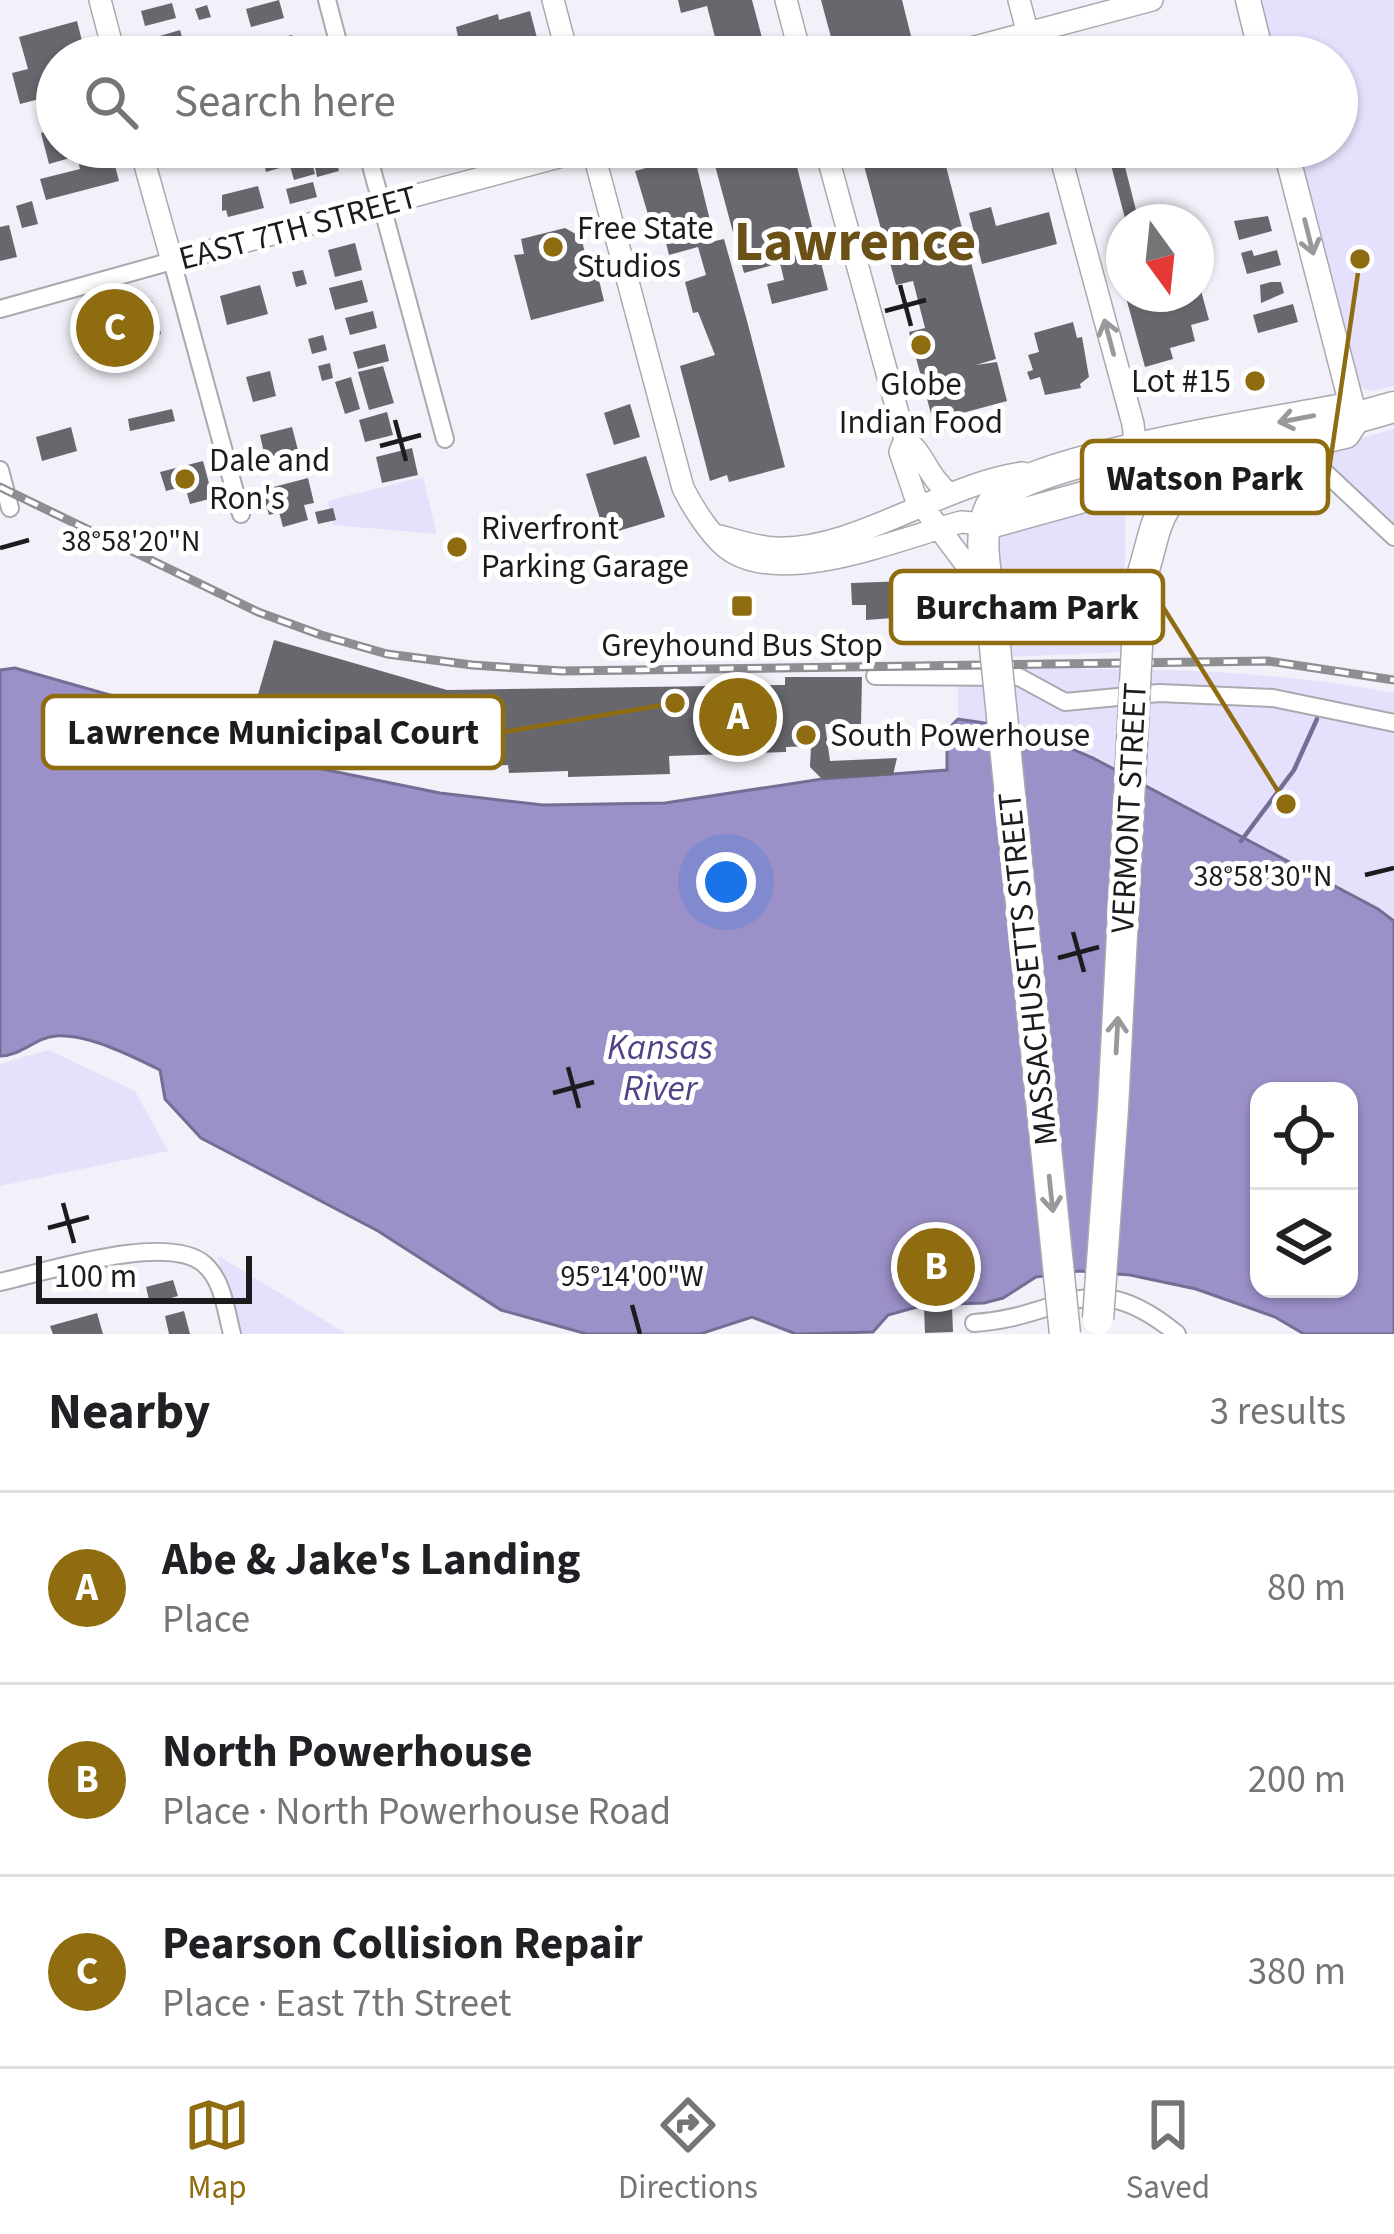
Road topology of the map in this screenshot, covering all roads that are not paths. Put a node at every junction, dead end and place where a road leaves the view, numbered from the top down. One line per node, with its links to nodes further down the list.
1 (100, 0): 9 (street)
2 (327, 0): 10 (street)
3 (553, 0): 11 (street)
4 (786, 0): 12 (street)
5 (1019, 0): 8 (street)
6 (1152, 0): 8 (street)
7 (1248, 0): 14 (main road)
8 (1028, 34): 13 (street)
9 (110, 36)
10 (336, 36)
11 (562, 36)
12 (795, 36)
13 (1020, 36)
14 (1257, 36)
15 (146, 168): 23 (street)
16 (372, 168): 22 (street)
17 (519, 168): 22 (street, EAST 7TH STREET)
18 (599, 168): 40 (street)
19 (832, 168): 28 (street, MASSACHUSETTS STREET)
20 (1064, 168): 31 (street, VERMONT STREET, one-way to 20)
21 (1291, 168): 26 (main road, one-way to 26)
22 (382, 206): 23 (street, EAST 7TH STREET); 27 (street)
23 (172, 261): 24 (street, EAST 7TH STREET); 37 (street)
24 (0, 309)
25 (1394, 407): 26 (highway)
26 (1355, 418): 29 (highway); 31 (highway, one-way to 31)
27 (445, 439)
28 (905, 439): 34 (street, MASSACHUSETTS STREET); 35 (street, MASSACHUSETTS STREET)
29 (1296, 445): 30 (highway); 41 (street)
30 (1231, 459): 31 (highway); 42 (highway)
31 (1137, 466): 33 (highway); 38 (highway); 42 (highway, VERMONT STREET)
32 (0, 470): 36 (street)
33 (1048, 472): 34 (street); 38 (highway)
34 (950, 494): 35 (street)
35 (922, 506): 39 (street, MASSACHUSETTS STREET); 40 (street)
36 (10, 508)
37 (242, 514)
38 (986, 524): 39 (street); 43 (highway, MASSACHUSETTS STREET)
39 (940, 528): 40 (street); 43 (street, MASSACHUSETTS STREET)
40 (719, 536)
41 (1394, 537)
42 (1139, 596): 50 (highway, VERMONT STREET, one-way to 42, bridge)
43 (992, 611): 49 (highway, MASSACHUSETTS STREET, one-way to 49, bridge)
44 (875, 676): 45 (street)
45 (1394, 723)
46 (0, 1282): 48 (street)
47 (974, 1323): 51 (street)
48 (232, 1334)
49 (1065, 1334)
50 (1097, 1334)
51 (1177, 1334)

